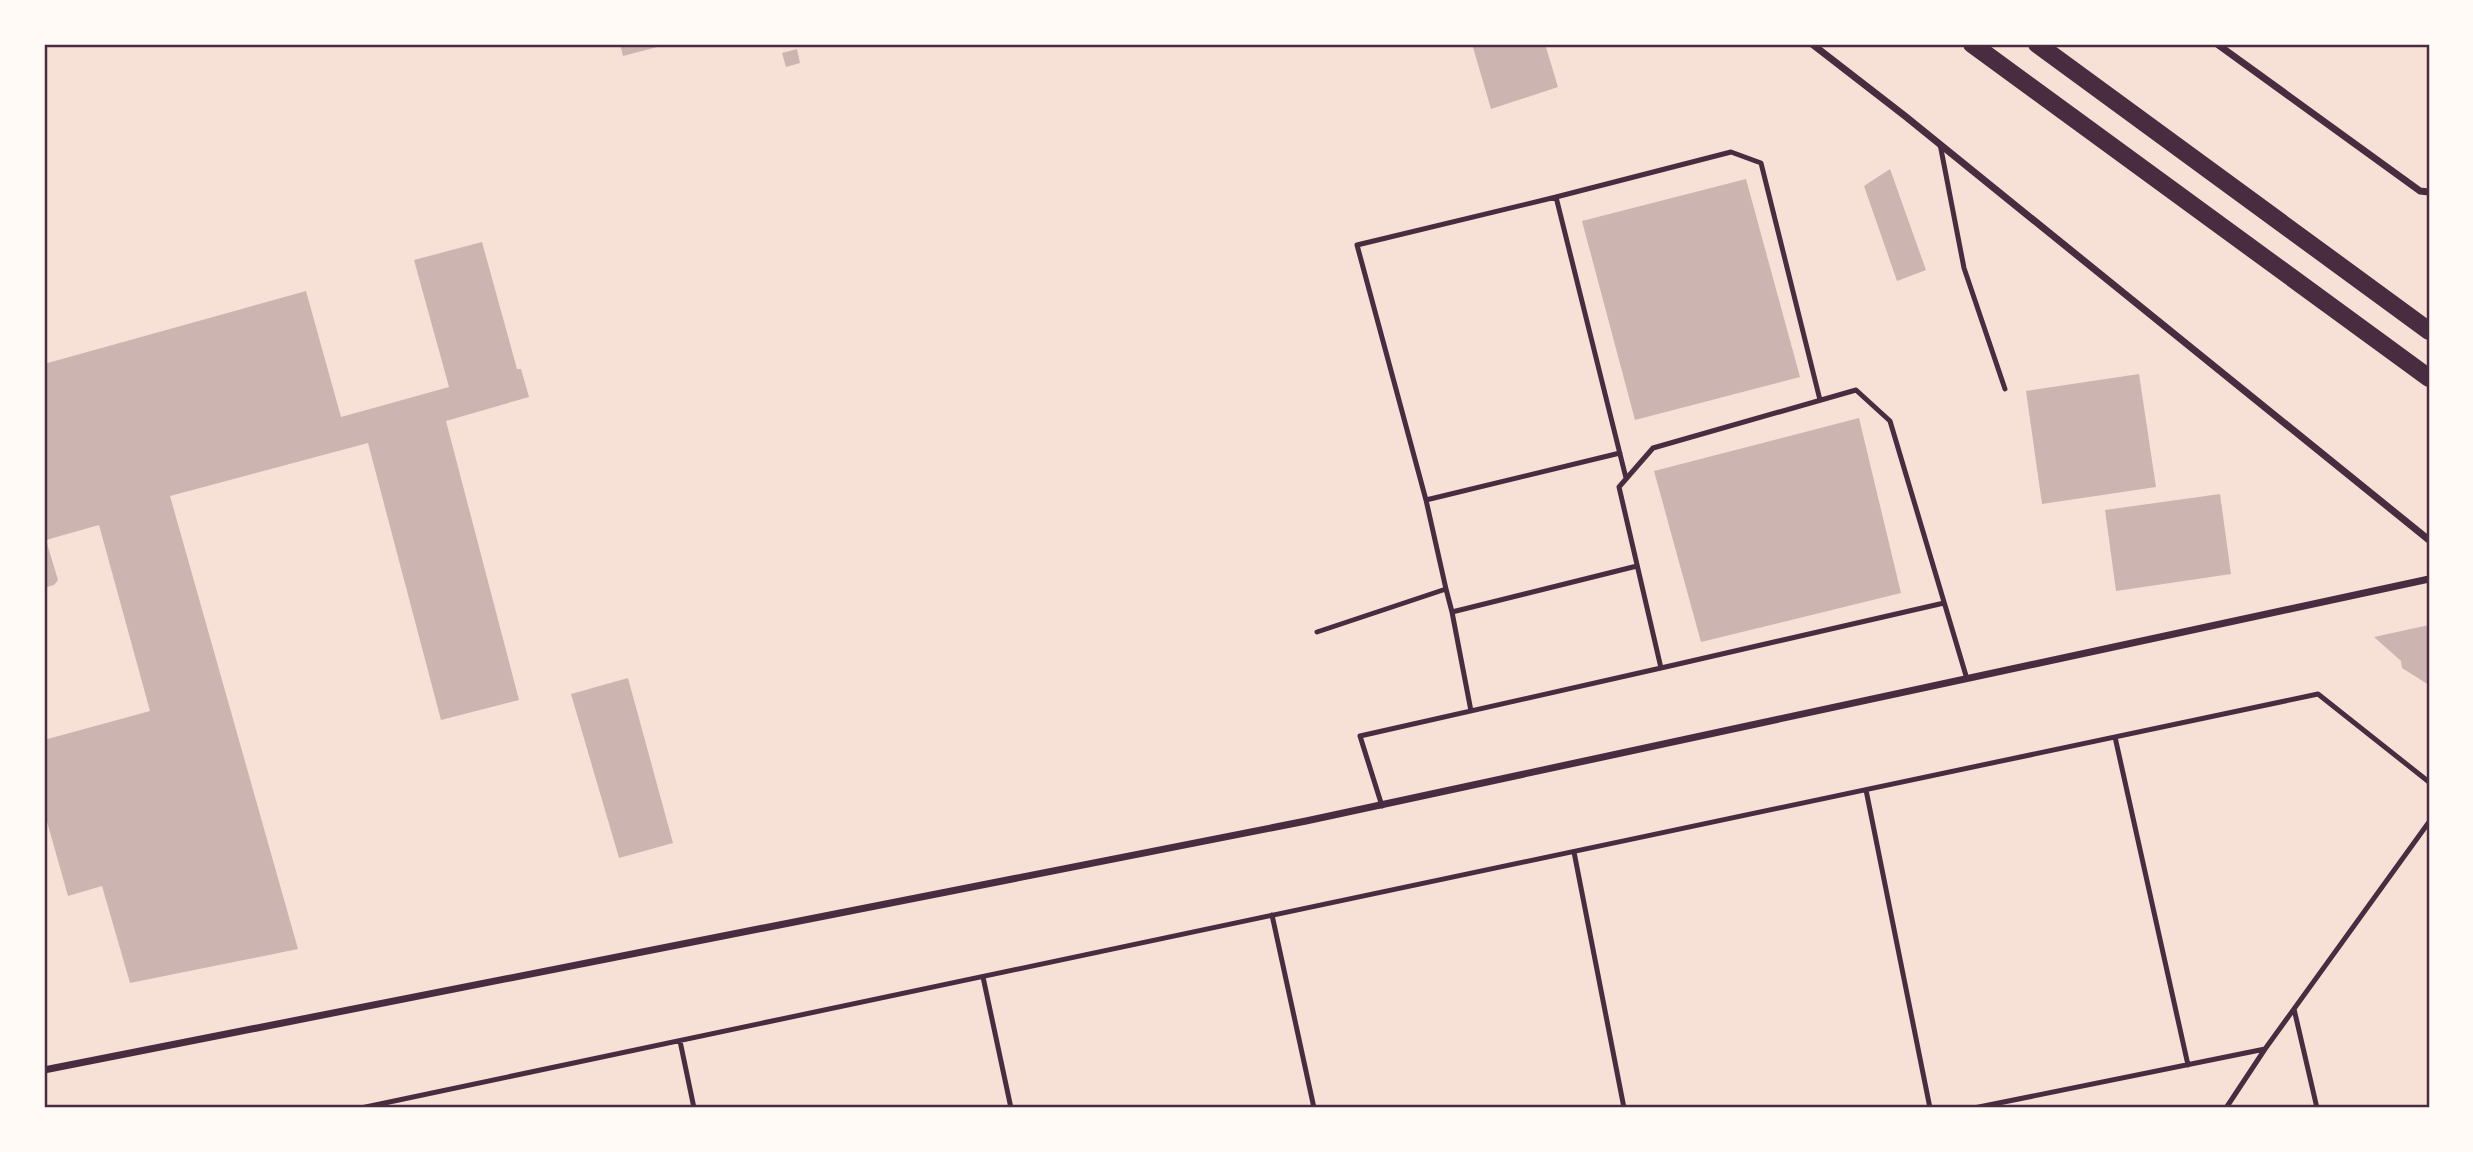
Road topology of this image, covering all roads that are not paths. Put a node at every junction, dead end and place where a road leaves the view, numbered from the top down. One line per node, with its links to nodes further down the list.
1 (1812, 44): 5 (street)
2 (1972, 44): 9 (main road)
3 (2037, 44): 8 (main road)
4 (2217, 44): 6 (street)
5 (1940, 144): 10 (lane); 15 (street)
6 (2429, 192)
7 (1556, 197): 11 (lane); 12 (lane); 14 (lane)
8 (2429, 331)
9 (2429, 378)
10 (2005, 389)
11 (1820, 400): 13 (lane); 19 (lane)
12 (1620, 453): 13 (lane); 14 (lane)
13 (1626, 478): 16 (lane)
14 (1426, 500): 18 (lane)
15 (2429, 539)
16 (1637, 565): 20 (lane); 22 (lane)
17 (2429, 579): 23 (street)
18 (1446, 589): 20 (lane); 21 (lane)
19 (1944, 603): 22 (lane); 23 (lane)
20 (1451, 612): 24 (lane)
21 (1317, 632)
22 (1661, 668): 24 (lane)
23 (1966, 679): 28 (street)
24 (1471, 711): 28 (lane)
25 (2115, 737): 26 (lane); 27 (lane); 36 (lane)
26 (2429, 782)
27 (1866, 790): 30 (lane); 43 (lane)
28 (1381, 806): 37 (street)
29 (2429, 821): 33 (lane)
30 (1574, 852): 31 (lane); 42 (lane)
31 (1272, 915): 32 (lane); 41 (lane)
32 (983, 977): 34 (lane); 40 (lane)
33 (2294, 1009): 35 (lane); 46 (lane)
34 (680, 1041): 38 (lane); 39 (lane)
35 (2265, 1049): 36 (lane); 45 (lane)
36 (2188, 1065): 44 (lane)
37 (44, 1070)
38 (361, 1108)
39 (694, 1108)
40 (1011, 1108)
41 (1314, 1108)
42 (1624, 1108)
43 (1930, 1108)
44 (1974, 1108)
45 (2226, 1108)
46 (2317, 1108)

